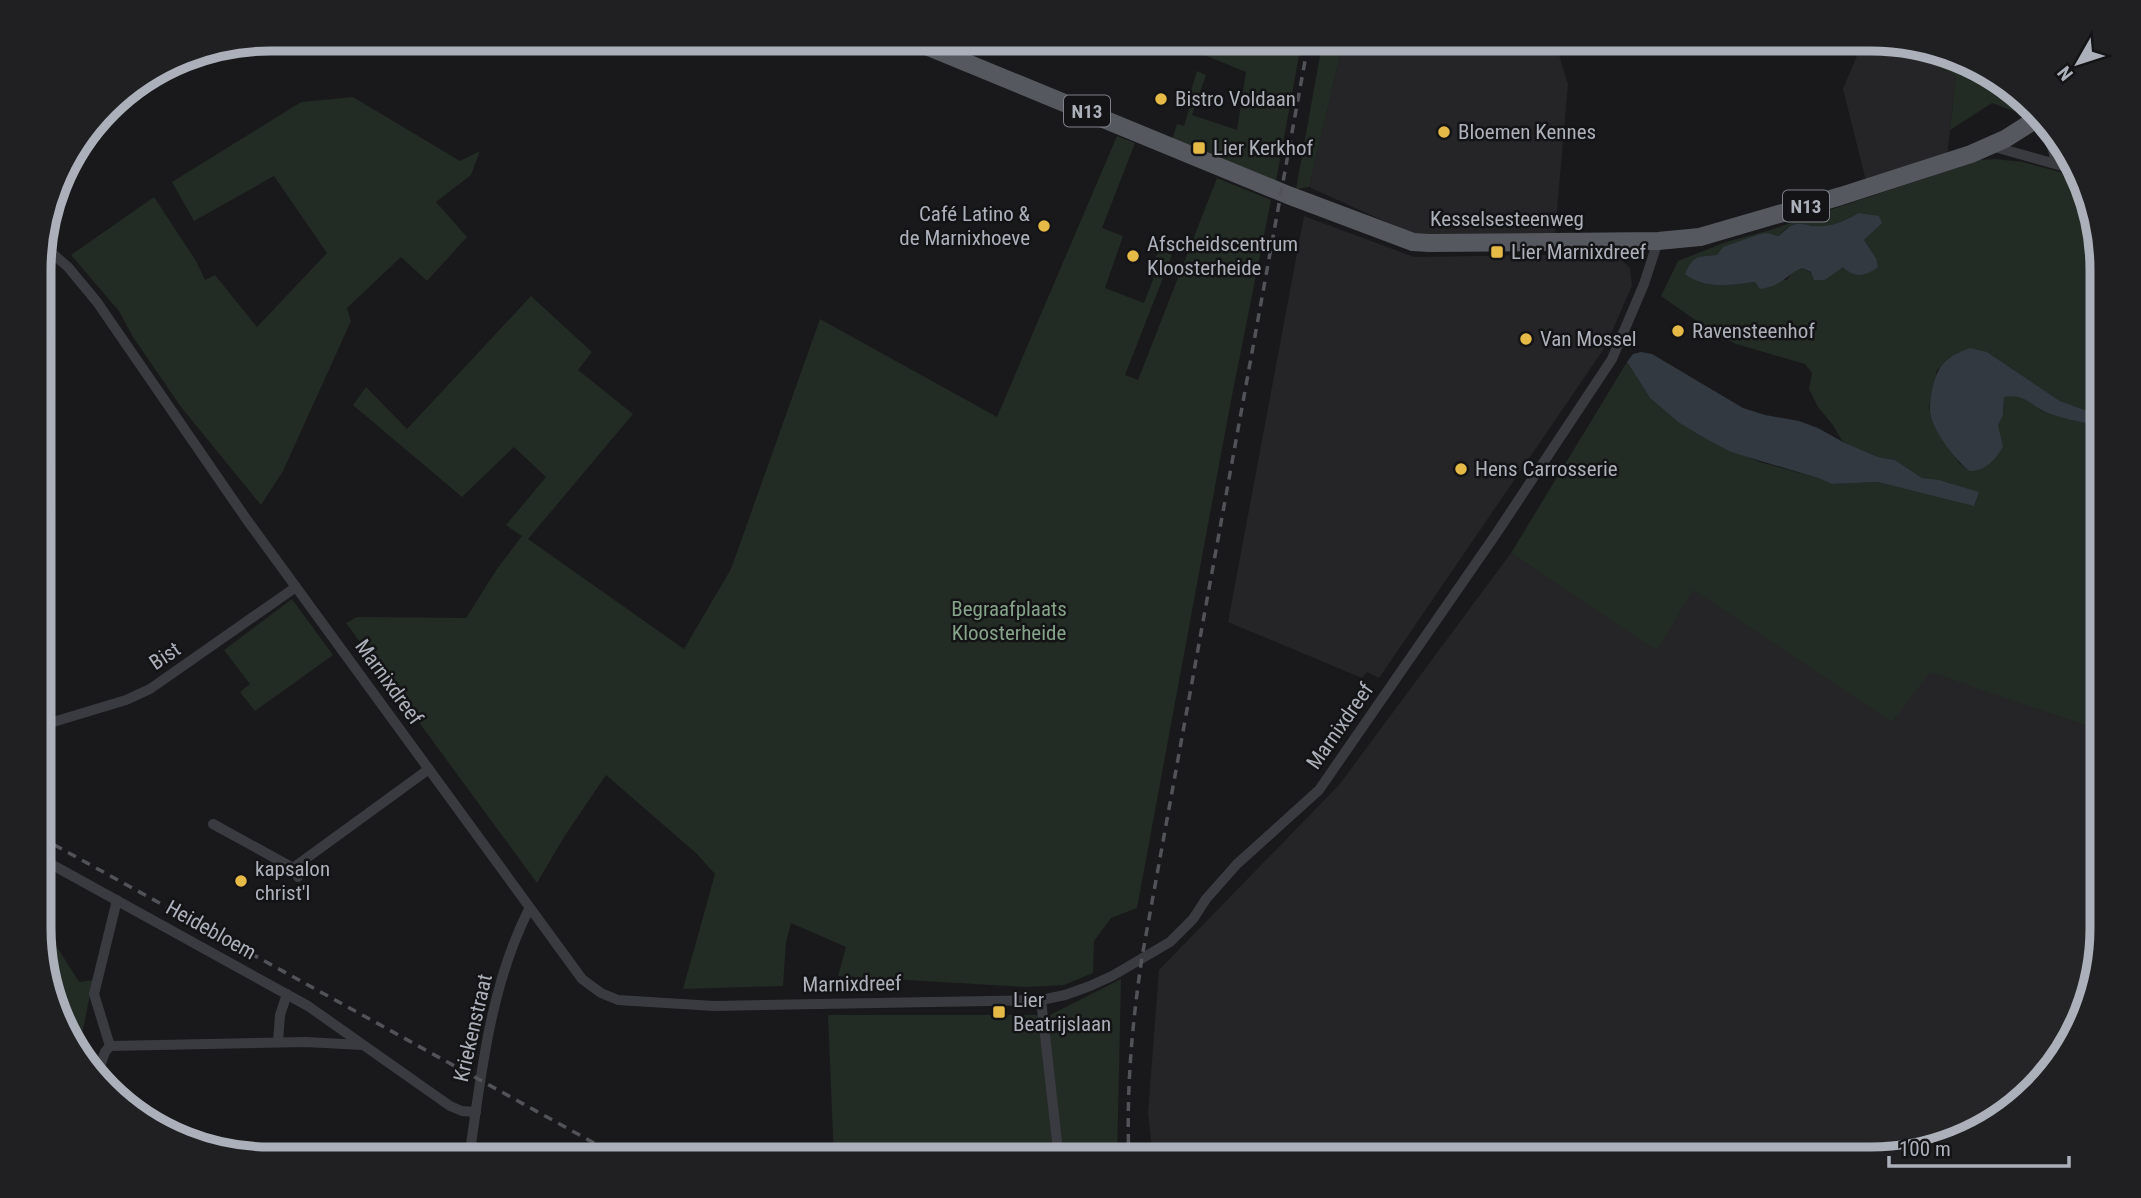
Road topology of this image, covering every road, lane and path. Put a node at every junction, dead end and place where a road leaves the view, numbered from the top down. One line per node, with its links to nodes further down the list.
1 (940, 51): 7 (main road, Kesselsesteenweg / N13)
2 (2032, 122): 3 (main road, Kesselsesteenweg / N13)
3 (1991, 146): 5 (street); 7 (main road, Kesselsesteenweg / N13)
4 (2053, 149): 5 (street)
5 (2056, 164): 6 (street)
6 (2064, 166)
7 (1658, 242): 17 (street, Marnixdreef)
8 (52, 254): 9 (street, Marnixdreef)
9 (296, 587): 10 (street, Bist); 11 (street, Marnixdreef)
10 (51, 723)
11 (429, 769): 12 (street); 15 (street, Marnixdreef)
12 (213, 824)
13 (51, 864): 14 (street, Heidebloem)
14 (117, 900): 16 (street, Heidebloem); 20 (street)
15 (529, 909): 17 (street, Marnixdreef); 22 (street, Kriekenstraat)
16 (287, 994): 18 (street); 19 (street, Heidebloem)
17 (1041, 1000): 24 (street)
18 (278, 1042): 19 (street); 20 (street)
19 (362, 1045): 22 (street, Heidebloem)
20 (110, 1046): 21 (street)
21 (100, 1066)
22 (476, 1112): 23 (street, Kriekenstraat)
23 (471, 1147)
24 (1058, 1147)

